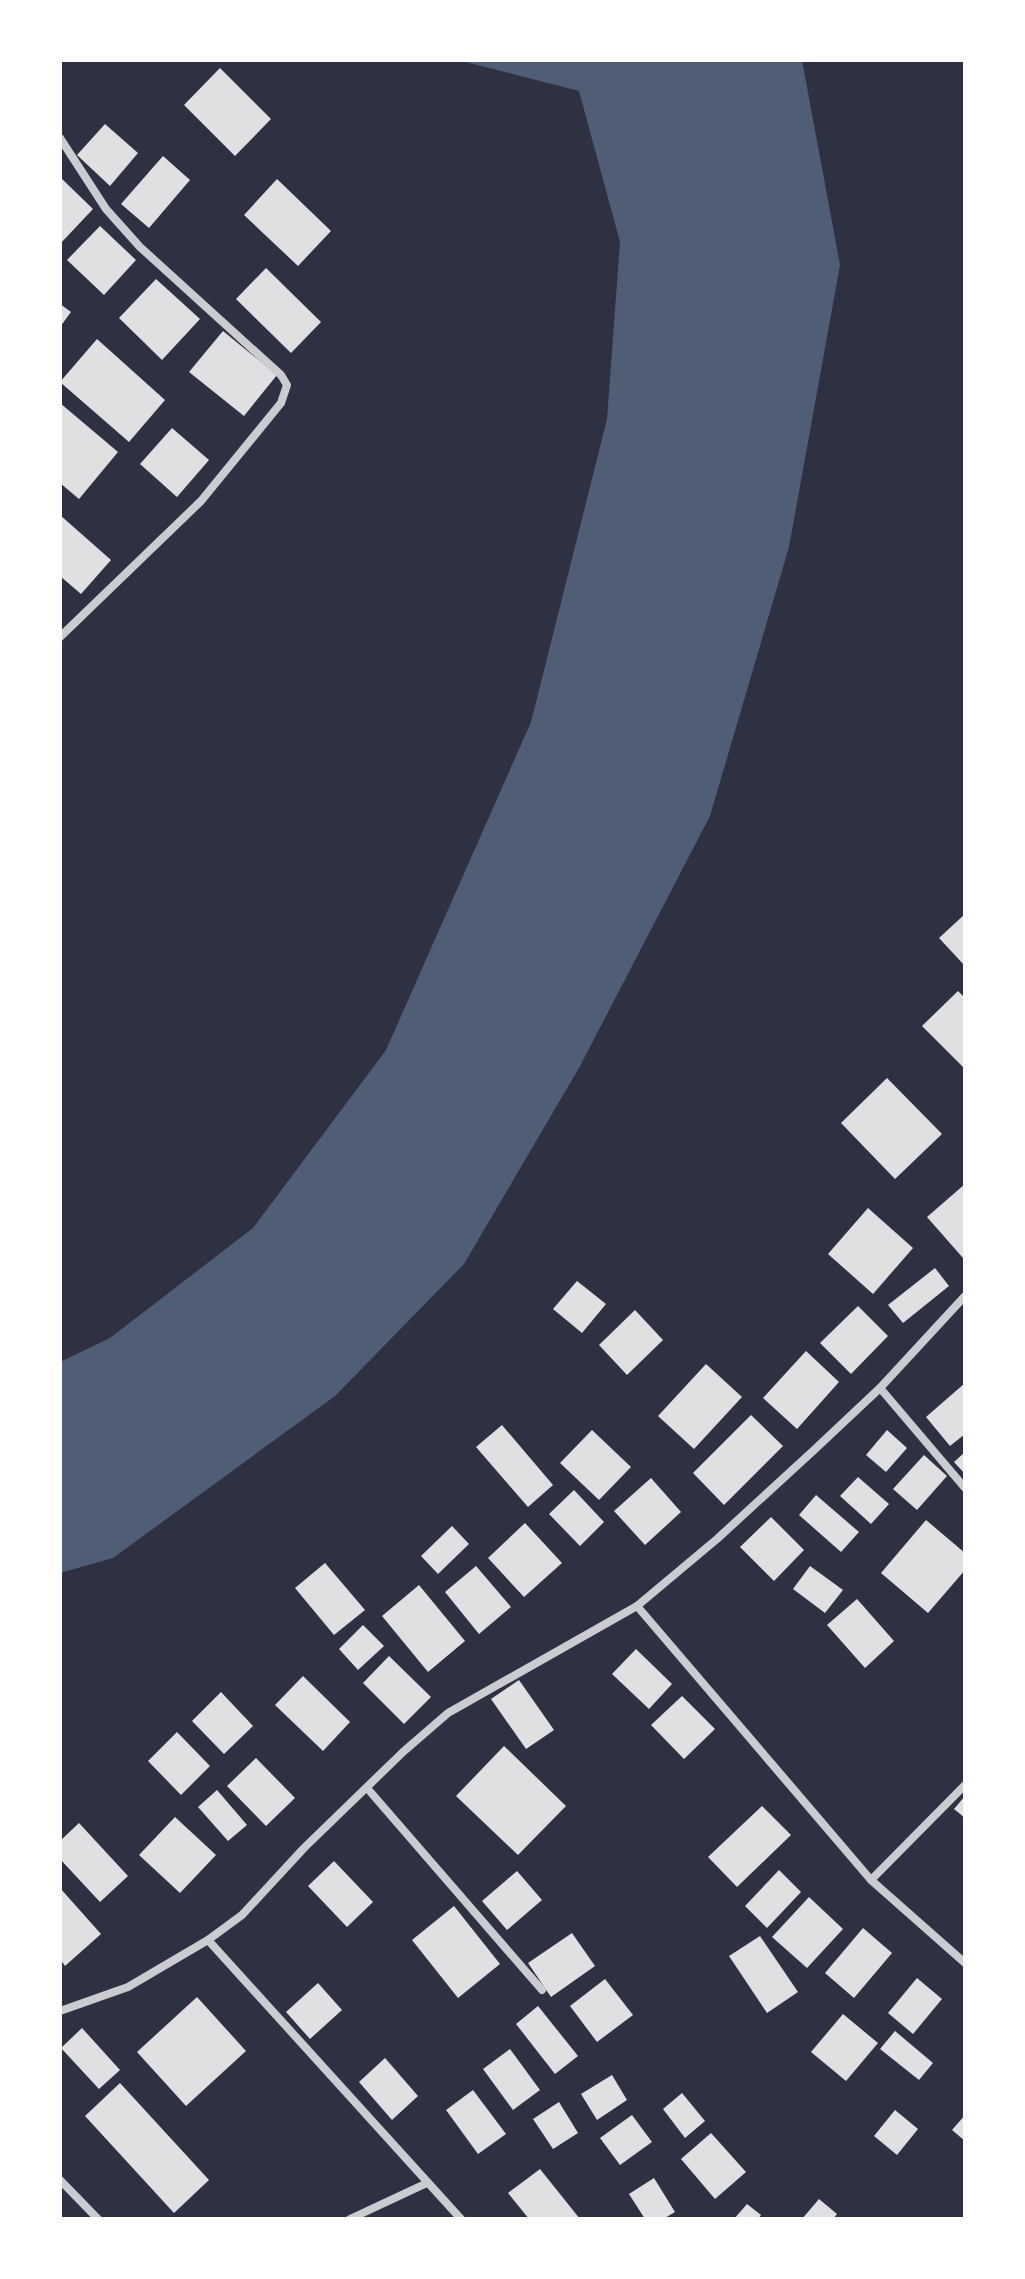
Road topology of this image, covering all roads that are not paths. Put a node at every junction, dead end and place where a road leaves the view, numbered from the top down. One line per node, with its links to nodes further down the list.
1 (60, 138): 2 (street)
2 (60, 637)
3 (965, 1296): 4 (street)
4 (880, 1388): 5 (street); 6 (street)
5 (965, 1488)
6 (637, 1606): 8 (street); 9 (street)
7 (965, 1785): 9 (street)
8 (367, 1788): 10 (street); 12 (street)
9 (871, 1880): 11 (street)
10 (208, 1940): 13 (street); 15 (street)
11 (965, 1963)
12 (542, 1990)
13 (60, 2011)
14 (60, 2180): 16 (street)
15 (427, 2183): 17 (street); 18 (street)
16 (98, 2219)
17 (350, 2219)
18 (461, 2219)

